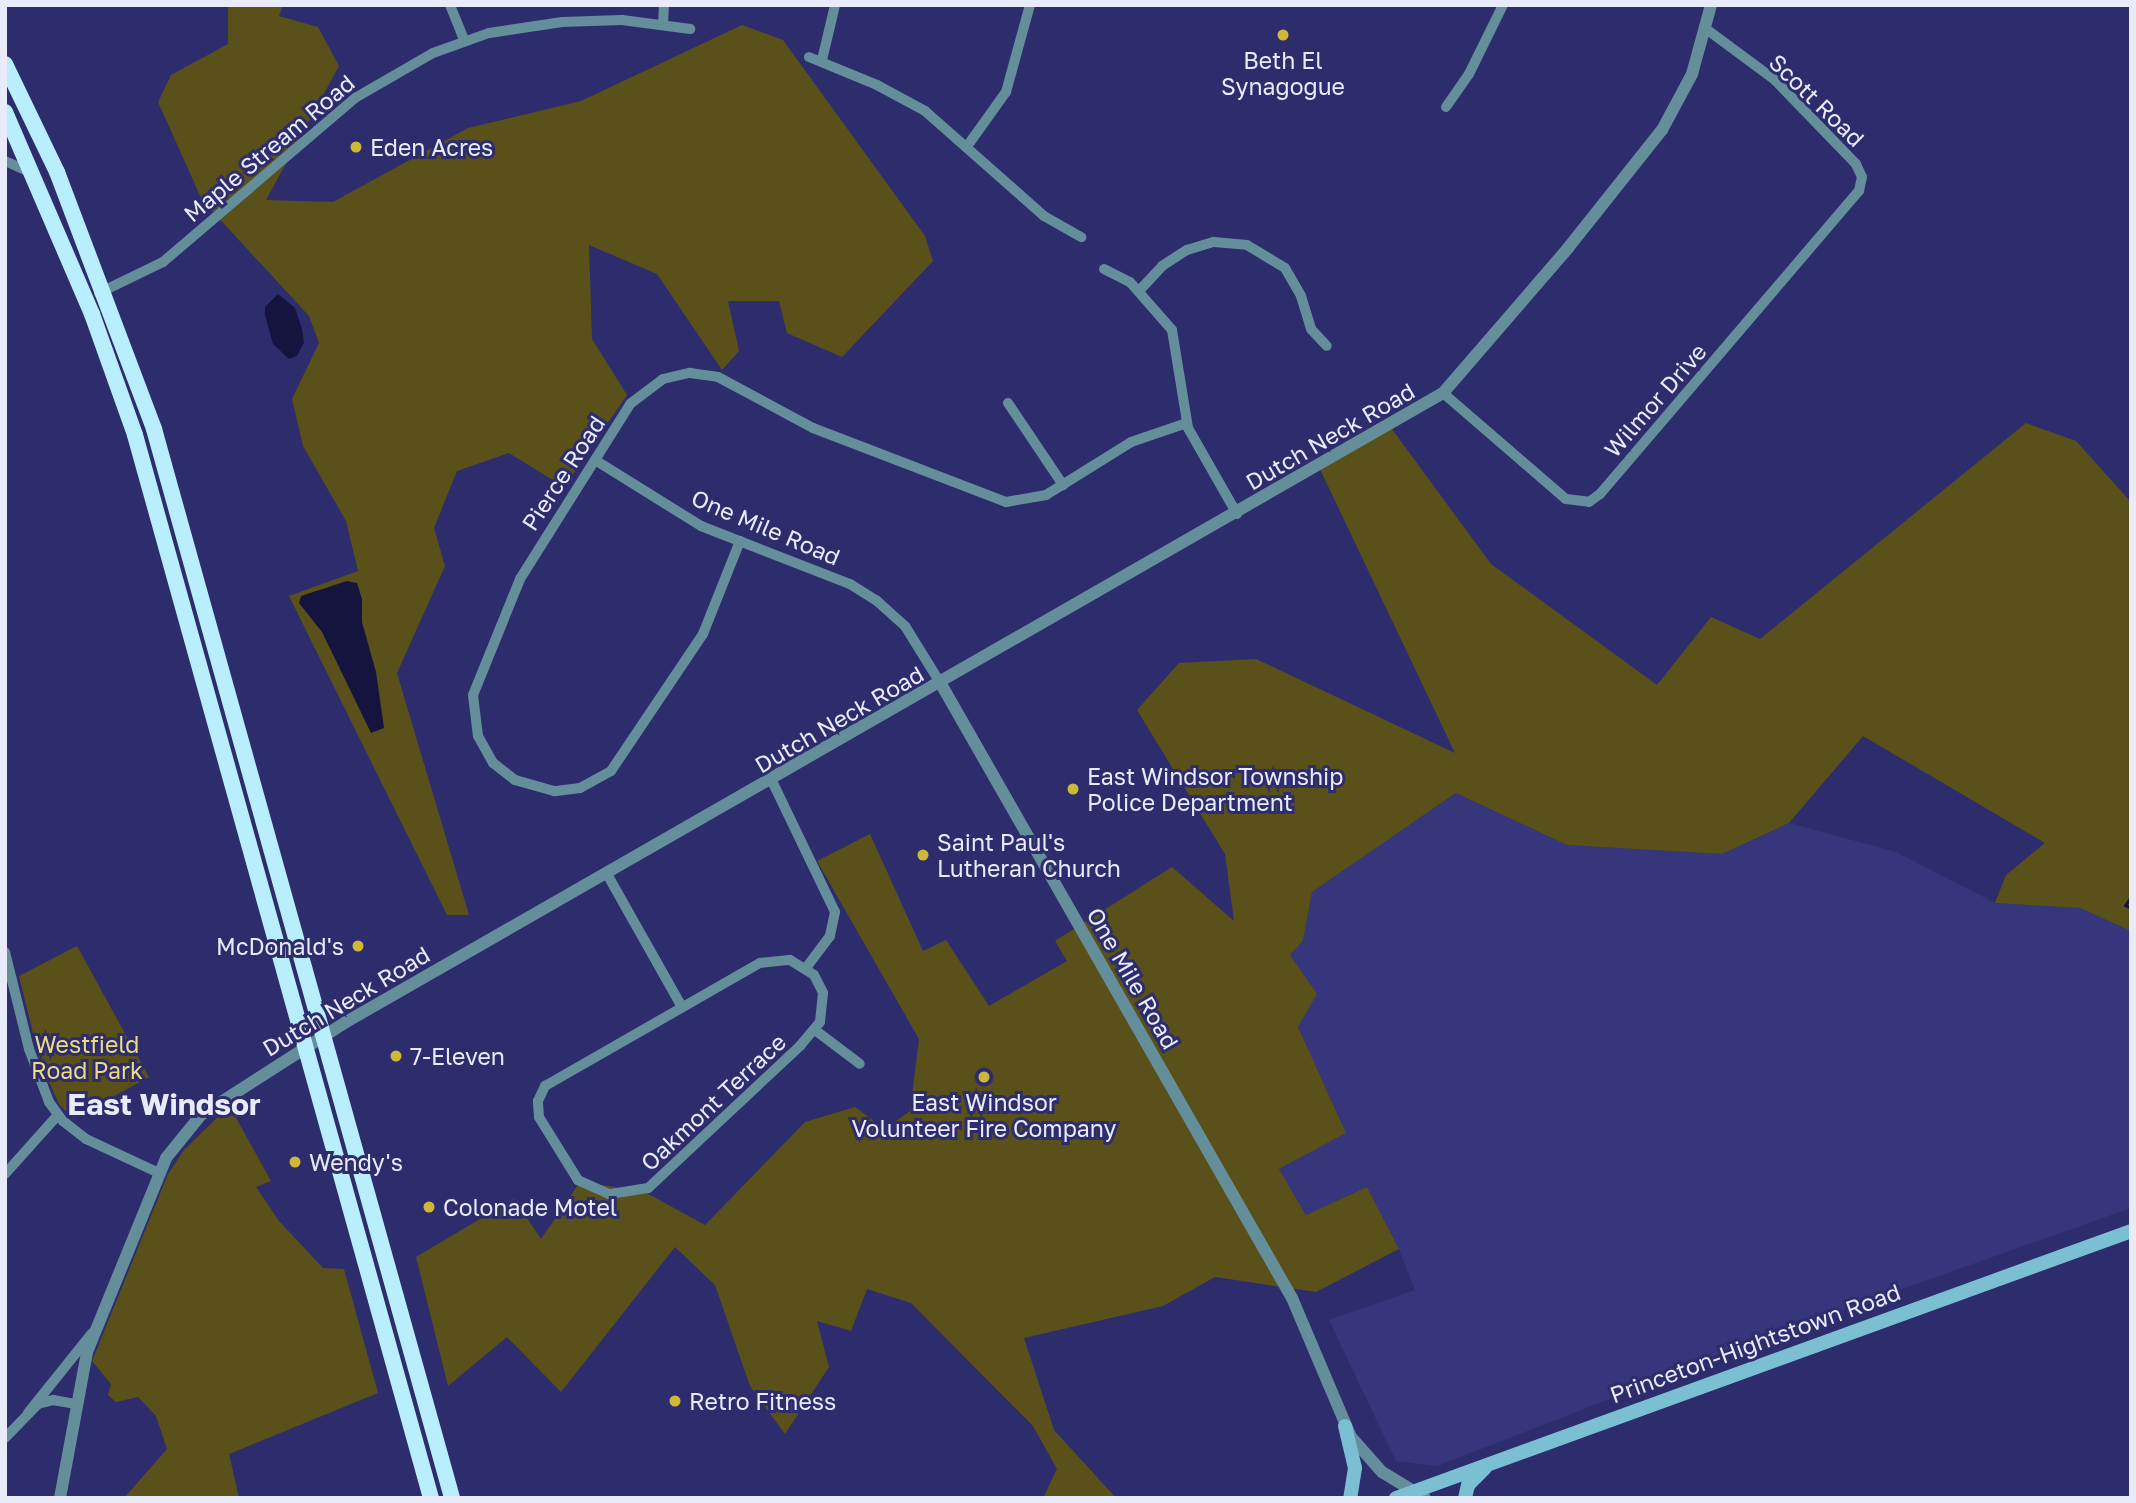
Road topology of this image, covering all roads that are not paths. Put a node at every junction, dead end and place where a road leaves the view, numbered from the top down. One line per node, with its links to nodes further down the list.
1 (450, 5): 10 (street)
2 (664, 5): 7 (street)
3 (835, 5): 12 (street)
4 (1030, 5): 16 (street)
5 (1503, 5): 14 (street)
6 (1711, 5): 9 (street, Dutch Neck Road)
7 (663, 24): 8 (street, Maple Stream Road); 10 (street, Maple Stream Road)
8 (690, 29)
9 (1706, 29): 19 (street, Scott Road); 26 (street, Dutch Neck Road)
10 (464, 40): 23 (street, Maple Stream Road)
11 (809, 57): 12 (street)
12 (822, 60): 16 (street)
13 (5, 64): 23 (highway)
14 (1446, 107)
15 (7, 125): 18 (highway)
16 (968, 145): 20 (street)
17 (5, 161): 18 (street)
18 (33, 174): 24 (highway)
19 (1862, 177): 26 (street, Wilmor Drive)
20 (1081, 237)
21 (1104, 269): 22 (street)
22 (1139, 290): 25 (street); 28 (street)
23 (105, 291): 24 (street, Maple Stream Road); 33 (highway)
24 (85, 297): 34 (highway)
25 (1328, 346)
26 (1443, 393): 31 (street, Dutch Neck Road)
27 (1008, 403): 30 (street)
28 (1187, 423): 30 (street, Pierce Road); 31 (street)
29 (595, 460): 30 (street, Pierce Road); 32 (street, One Mile Road); 32 (street, Pierce Road)
30 (1063, 485)
31 (1237, 514): 35 (street, Dutch Neck Road)
32 (740, 541): 35 (street, One Mile Road)
33 (200, 592): 34 (street); 42 (highway)
34 (180, 596): 43 (highway)
35 (941, 684): 36 (street, Dutch Neck Road); 52 (street, One Mile Road)
36 (772, 781): 37 (street, Dutch Neck Road); 39 (street)
37 (607, 874): 40 (street); 42 (street, Dutch Neck Road)
38 (5, 952): 45 (street)
39 (807, 967): 40 (street, Oakmont Terrace); 41 (street, Oakmont Terrace)
40 (682, 1007): 41 (street, Oakmont Terrace)
41 (815, 1030): 44 (street)
42 (323, 1036): 43 (street, Dutch Neck Road); 55 (highway)
43 (306, 1048): 46 (street, Dutch Neck Road); 53 (highway)
44 (860, 1064)
45 (58, 1115): 46 (street); 47 (street)
46 (159, 1173): 49 (street, Dutch Neck Road)
47 (5, 1174)
48 (2131, 1231): 56 (main road, Princeton-Hightstown Road)
49 (96, 1327): 50 (street, Dutch Neck Road); 51 (street)
50 (75, 1404): 51 (street); 58 (street, Dutch Neck Road)
51 (28, 1413): 54 (street)
52 (1345, 1426): 57 (street, One Mile Road); 61 (main road)
53 (414, 1432): 55 (highway); 59 (highway)
54 (5, 1438)
55 (438, 1446): 60 (highway)
56 (1491, 1463): 57 (main road, Princeton-Hightstown Road); 63 (main road)
57 (1419, 1494): 62 (main road, Princeton-Hightstown Road)
58 (60, 1498)
59 (431, 1498)
60 (452, 1498)
61 (1350, 1498)
62 (1396, 1498)
63 (1465, 1498)

